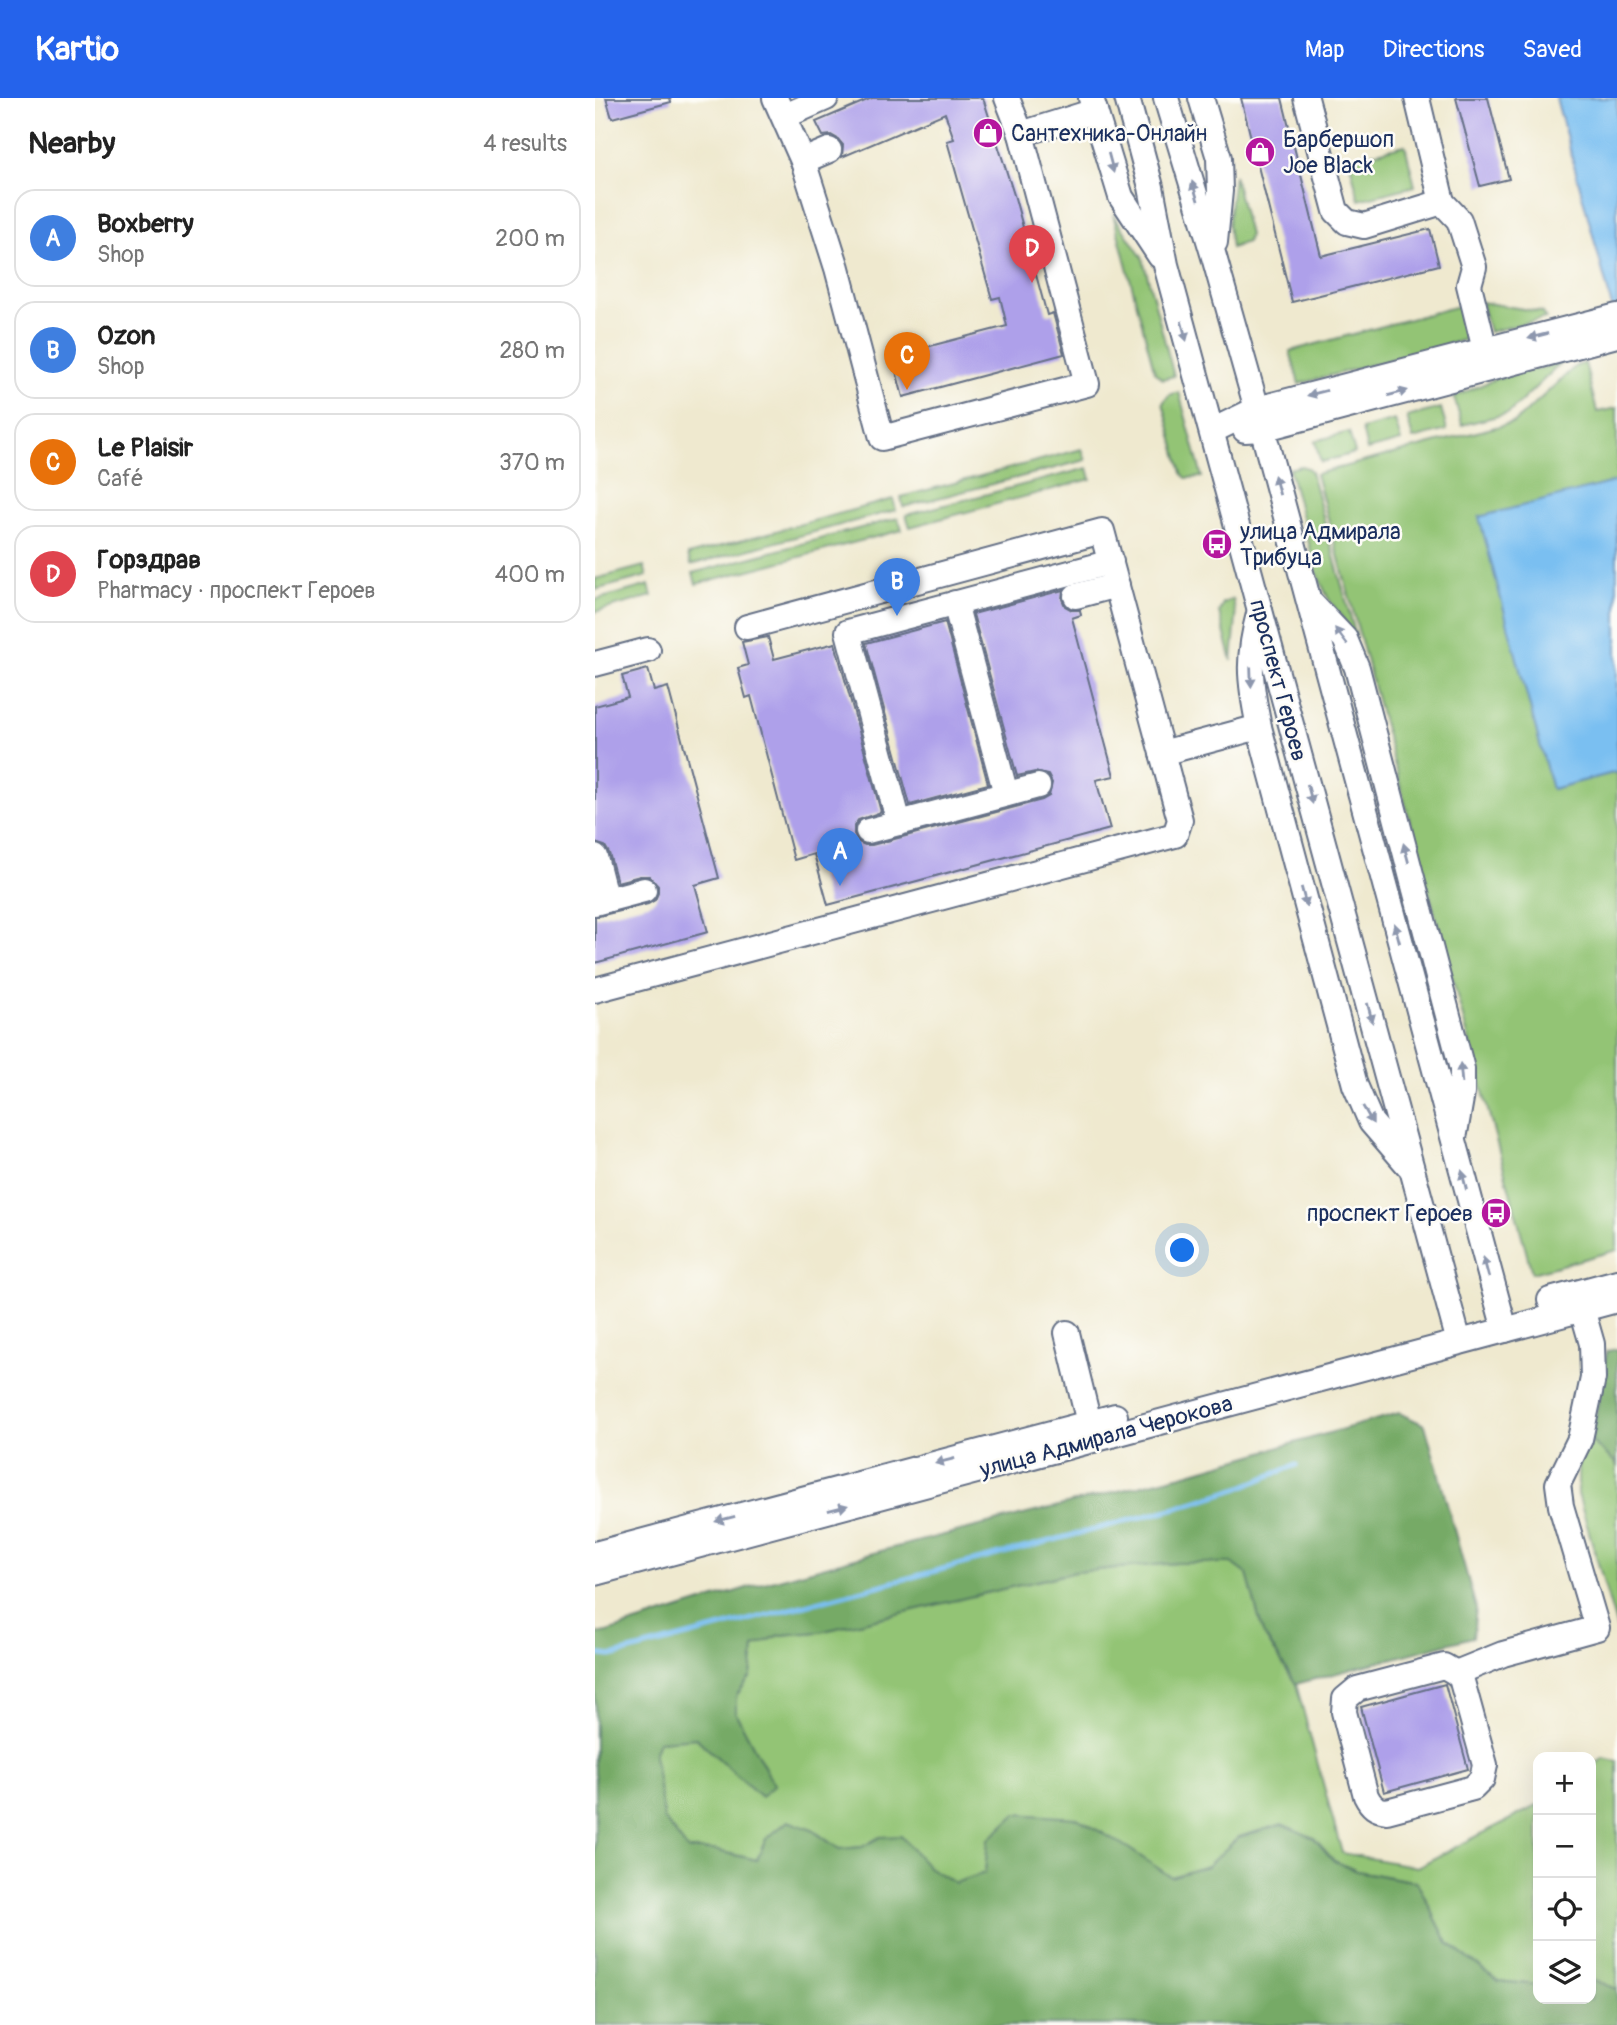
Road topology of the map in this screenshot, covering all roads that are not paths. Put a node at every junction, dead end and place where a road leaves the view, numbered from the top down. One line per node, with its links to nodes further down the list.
1 (826, 98): 9 (street)
2 (1007, 98): 10 (street)
3 (1126, 98): 15 (street, проспект Героев)
4 (1166, 98): 14 (street, one-way to 4)
5 (1201, 98): 14 (street)
6 (1306, 98): 13 (street)
7 (1417, 98): 13 (street)
8 (1093, 105): 10 (street); 15 (street, one-way to 15)
9 (780, 107): 12 (street)
10 (1021, 134): 12 (street)
11 (829, 150): 12 (street)
12 (803, 161)
13 (1442, 202): 17 (street)
14 (1214, 257): 18 (street)
15 (1166, 265): 19 (street, проспект Героев, one-way to 19)
16 (1612, 327): 17 (street, one-way to 17); 18 (street, one-way to 16)
17 (1485, 350): 18 (street, one-way to 18)
18 (1259, 419): 19 (street); 41 (street, one-way to 18)
19 (1212, 430): 23 (street, проспект Героев)
20 (1114, 574): 21 (street); 22 (street); 24 (street); 28 (street)
21 (1075, 591)
22 (955, 603): 30 (street); 31 (street)
23 (1260, 610): 27 (street, one-way to 27); 37 (street, проспект Героев, one-way to 37)
24 (747, 627)
25 (647, 650): 26 (street)
26 (595, 664)
27 (1259, 727): 28 (street); 37 (street, one-way to 37)
28 (1162, 753): 36 (street)
29 (1038, 786): 30 (street)
30 (1006, 794): 31 (street)
31 (899, 823): 32 (street)
32 (868, 831)
33 (595, 857): 35 (street)
34 (643, 890): 35 (street)
35 (601, 901)
36 (595, 990)
37 (1412, 1170): 43 (street, проспект Героев)
38 (1617, 1282): 41 (street, улица Адмирала Черокова)
39 (1617, 1300): 40 (street, улица Адмирала Черокова)
40 (1583, 1309): 41 (street, улица Адмирала Черокова); 47 (street)
41 (1502, 1322): 43 (street, улица Адмирала Черокова)
42 (1067, 1333): 44 (street)
43 (1457, 1334): 44 (street, улица Адмирала Черокова); 46 (street, улица Адмирала Черокова, one-way to 43)
44 (1089, 1423): 45 (street, улица Адмирала Черокова, one-way to 45)
45 (595, 1554)
46 (595, 1573)
47 (1457, 1673): 47 (street)

